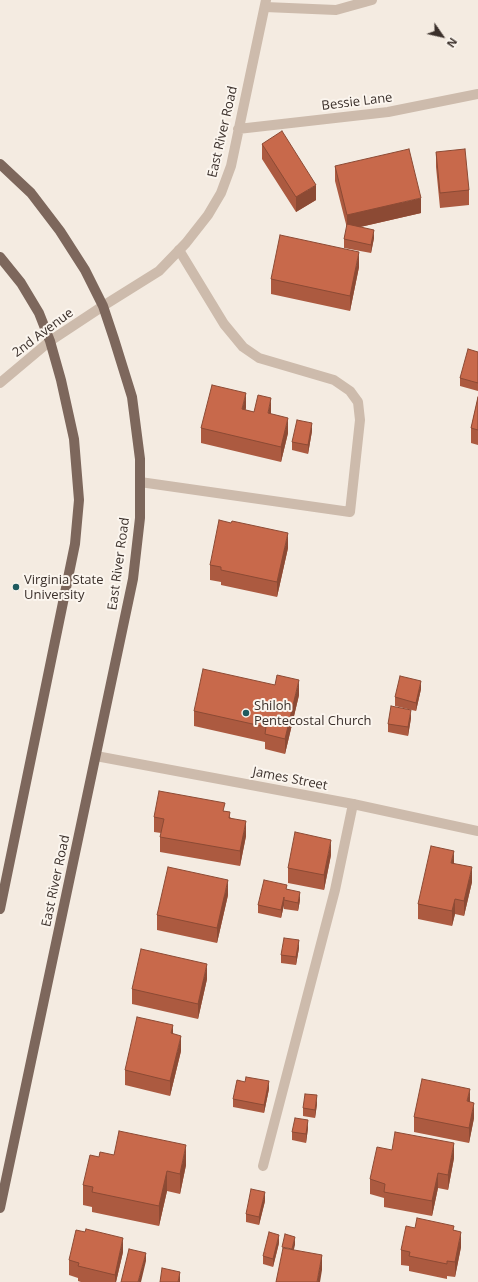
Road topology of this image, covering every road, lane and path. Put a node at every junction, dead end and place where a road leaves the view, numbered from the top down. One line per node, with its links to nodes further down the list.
1 (372, 0): 2 (street)
2 (265, 3): 4 (street, East River Road)
3 (478, 94): 4 (street, Bessie Lane)
4 (238, 129): 6 (street, East River Road)
5 (0, 164): 8 (main road)
6 (179, 250): 8 (street, East River Road); 11 (street)
7 (0, 257): 9 (main road)
8 (103, 306): 9 (street, 2nd Avenue); 11 (main road, East River Road)
9 (50, 341): 10 (street, 2nd Avenue); 15 (main road)
10 (0, 383)
11 (140, 482): 12 (main road, East River Road)
12 (96, 756): 13 (street, James Street); 17 (main road, East River Road)
13 (353, 804): 14 (street, James Street); 16 (street)
14 (478, 830)
15 (0, 909)
16 (263, 1166)
17 (0, 1208)

